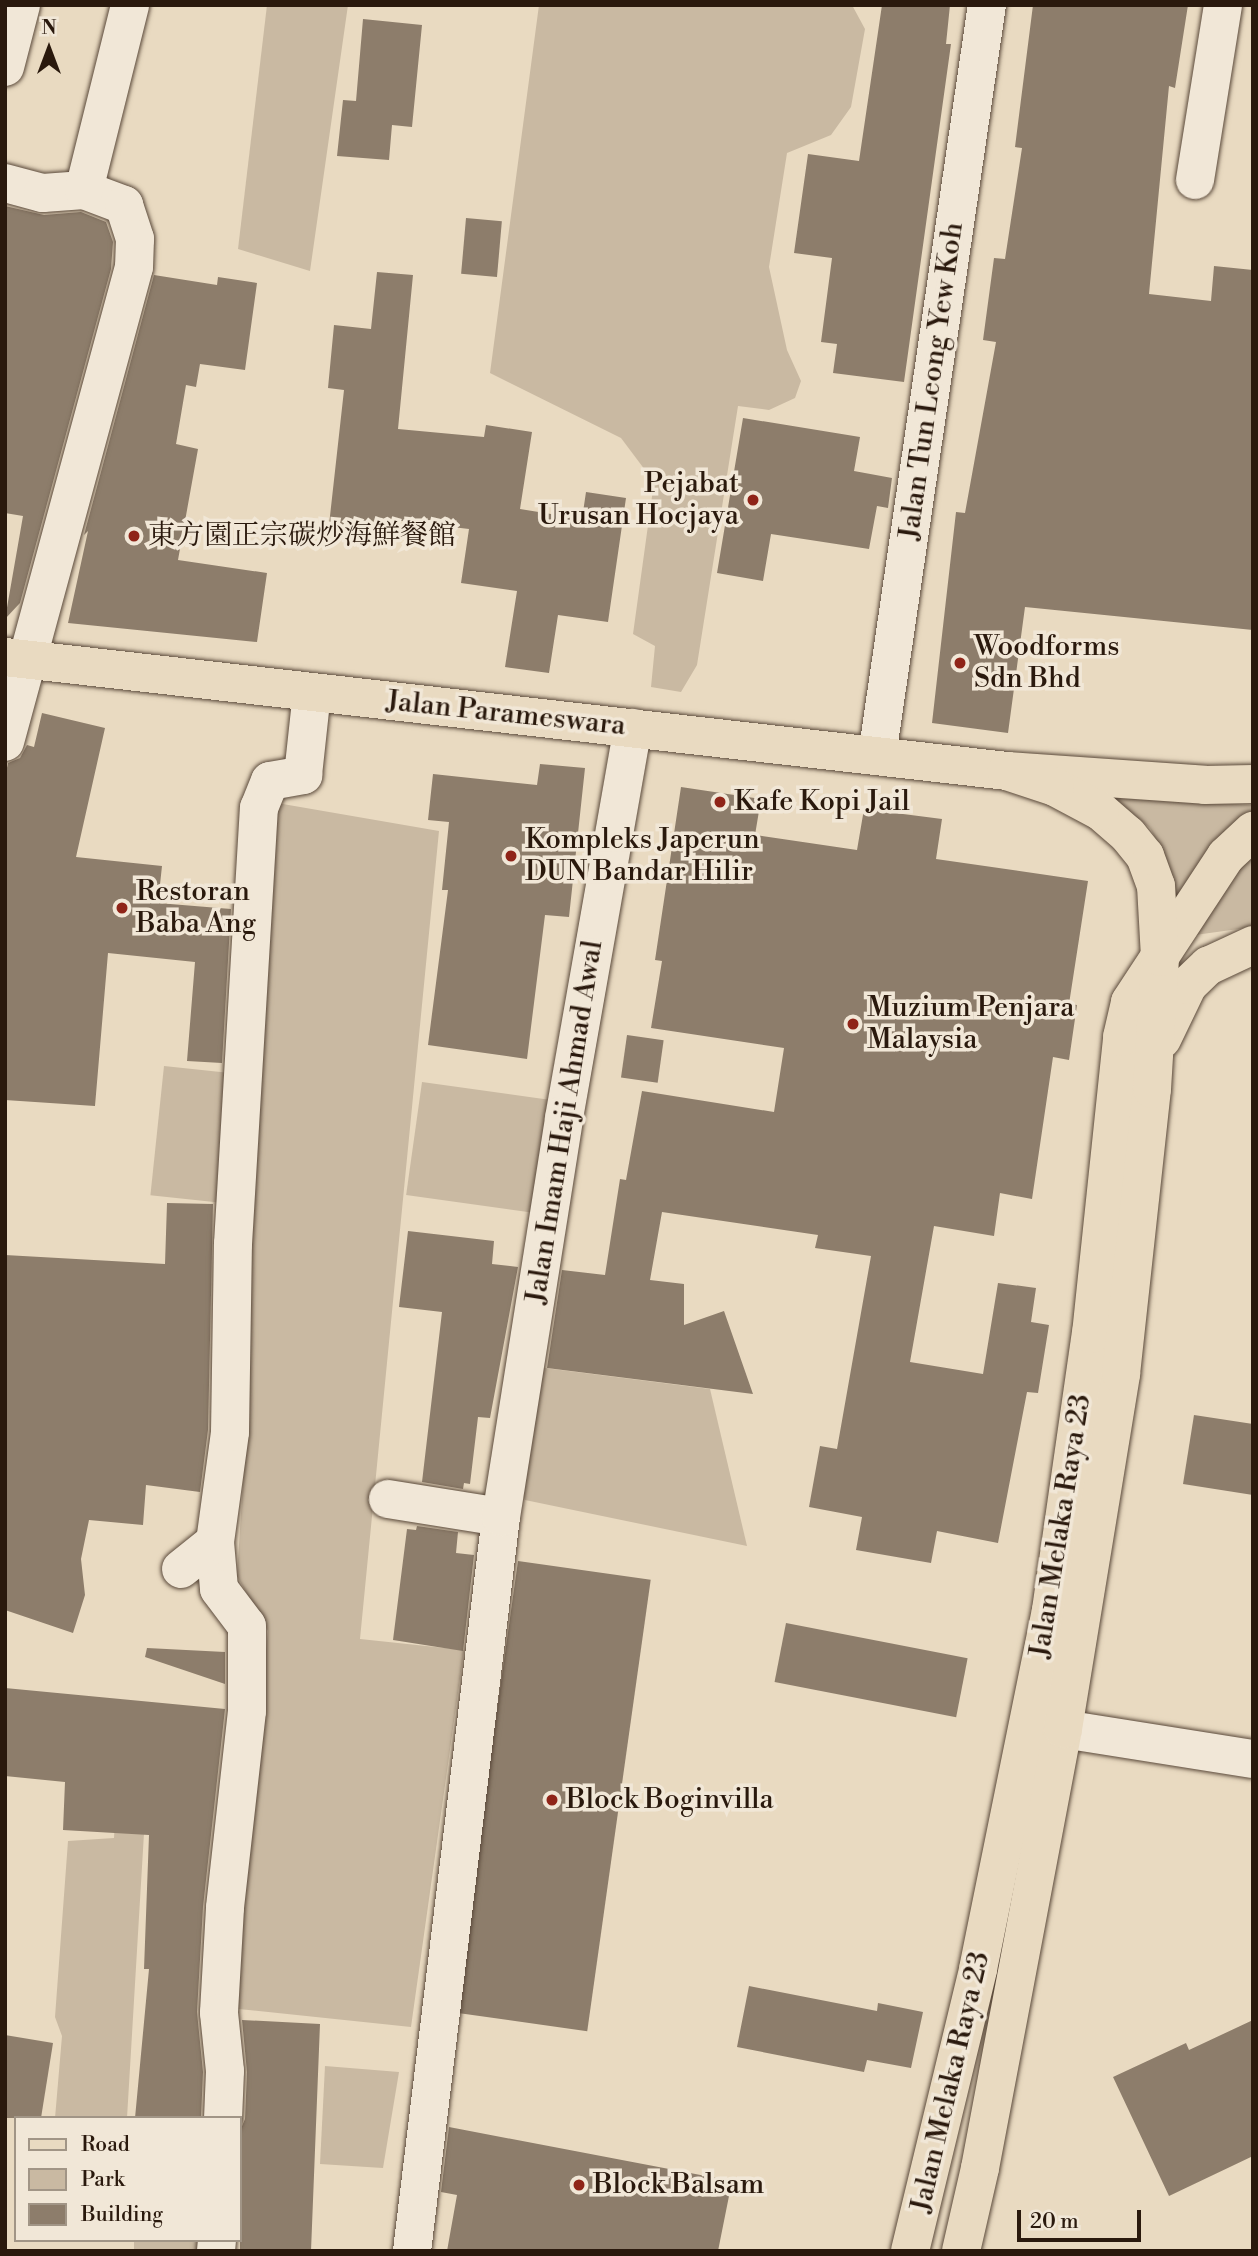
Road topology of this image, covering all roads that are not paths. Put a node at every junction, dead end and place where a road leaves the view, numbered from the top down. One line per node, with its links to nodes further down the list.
1 (21, 5): 5 (street)
2 (130, 5): 8 (street)
3 (987, 5): 13 (street, Jalan Tun Leong Yew Koh)
4 (1223, 5): 6 (street)
5 (5, 67)
6 (1195, 180)
7 (5, 183): 8 (street)
8 (84, 190): 9 (street)
9 (17, 658): 10 (main road, Jalan Parameswara); 12 (street)
10 (312, 692): 11 (main road, Jalan Parameswara); 22 (street)
11 (633, 728): 13 (main road, Jalan Parameswara); 21 (street, Jalan Imam Haji Ahmad Awal)
12 (5, 742)
13 (877, 756): 14 (main road, Jalan Parameswara)
14 (1007, 771): 15 (main road); 18 (main road)
15 (1253, 783)
16 (1253, 831): 18 (main road, Jalan Melaka Raya 23)
17 (1253, 945): 19 (main road)
18 (1160, 957): 19 (main road); 27 (main road, Jalan Melaka Raya 23)
19 (1153, 1072): 24 (main road, Jalan Melaka Raya 23)
20 (388, 1499): 21 (street)
21 (501, 1517): 29 (street, Jalan Imam Haji Ahmad Awal)
22 (215, 1542): 23 (street); 26 (street)
23 (181, 1569)
24 (1063, 1729): 25 (street); 28 (main road, Jalan Melaka Raya 23)
25 (1253, 1759)
26 (223, 2116)
27 (934, 2157): 28 (main road); 30 (main road, Jalan Melaka Raya 23)
28 (981, 2168): 31 (main road, Jalan Melaka Raya 23)
29 (412, 2251)
30 (910, 2251)
31 (961, 2251)

